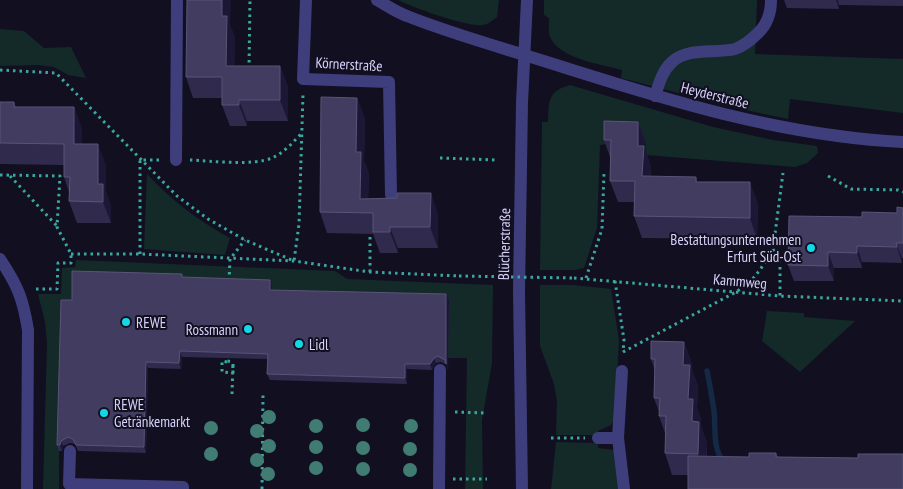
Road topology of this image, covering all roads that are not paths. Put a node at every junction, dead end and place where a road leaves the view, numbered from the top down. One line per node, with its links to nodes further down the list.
1 (177, 0): 9 (street)
2 (306, 0): 10 (street, Körnerstraße)
3 (377, 0): 6 (street)
4 (527, 0): 6 (street, Blücherstraße)
5 (771, 0): 7 (street)
6 (524, 56): 7 (street, Heyderstraße); 20 (street, Blücherstraße)
7 (656, 96): 8 (street, Heyderstraße)
8 (903, 142)
9 (176, 160)
10 (391, 195)
11 (0, 259): 18 (street)
12 (440, 370): 17 (street)
13 (622, 371): 15 (street)
14 (598, 438): 15 (street)
15 (618, 438): 21 (street)
16 (70, 451): 19 (street)
17 (439, 484)
18 (27, 489)
19 (183, 489)
20 (522, 489)
21 (624, 489)

